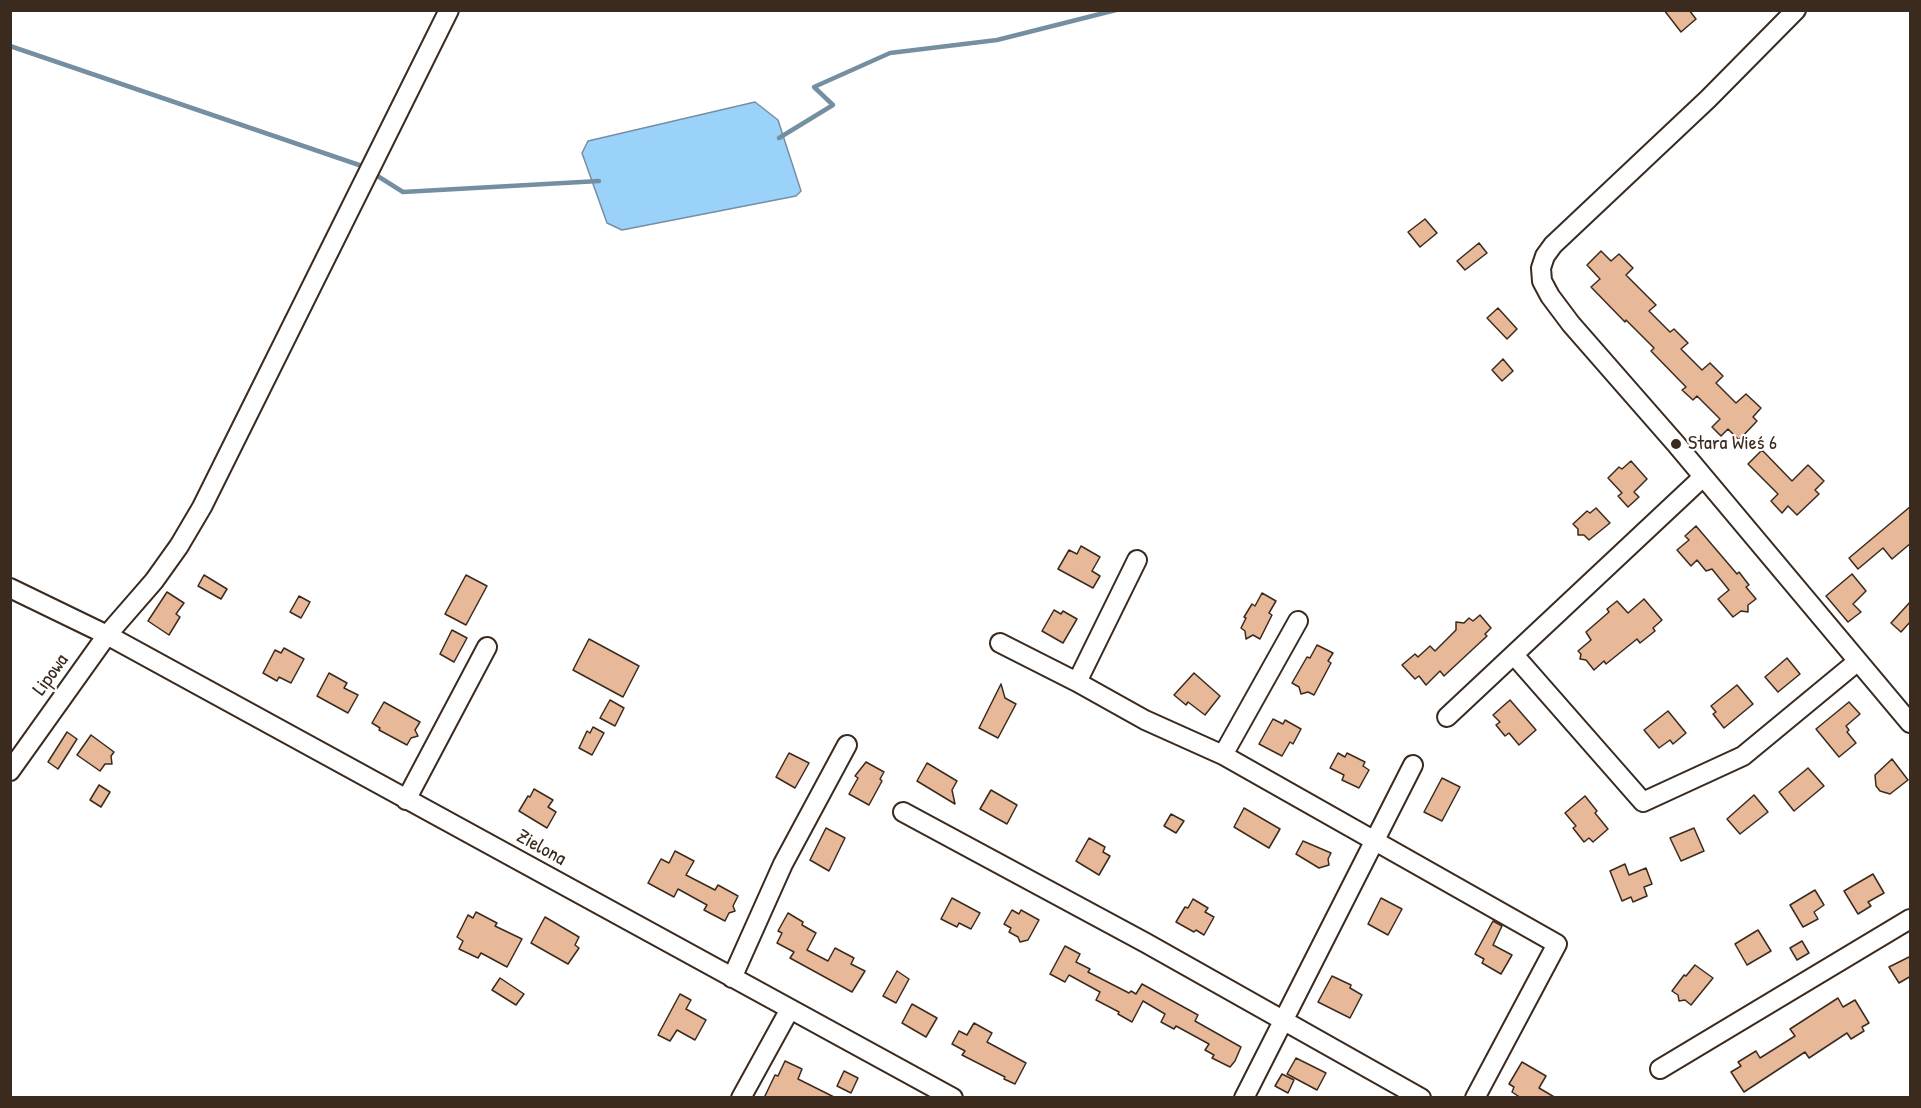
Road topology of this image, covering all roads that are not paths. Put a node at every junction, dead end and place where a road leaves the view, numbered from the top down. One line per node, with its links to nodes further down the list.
1 (449, 10): 7 (street, Lipowa)
2 (1796, 10): 3 (street)
3 (1703, 477): 10 (street); 11 (street)
4 (1137, 560): 12 (street)
5 (10, 588): 7 (street, Zielona)
6 (1298, 621): 16 (street)
7 (108, 635): 18 (street, Lipowa); 19 (street, Zielona)
8 (1000, 643): 12 (street)
9 (487, 647): 19 (street)
10 (1514, 655): 11 (street); 13 (street)
11 (1858, 661): 14 (street)
12 (1077, 682): 16 (street)
13 (1447, 717)
14 (1911, 723)
15 (847, 745): 23 (street)
16 (1223, 755): 21 (street)
17 (1413, 765): 21 (street)
18 (10, 771)
19 (406, 800): 23 (street, Zielona)
20 (903, 812): 25 (street)
21 (1375, 840): 25 (street); 31 (street)
22 (1911, 919): 26 (street)
23 (732, 978): 24 (street, Zielona)
24 (790, 1009): 27 (street); 28 (street, Zielona)
25 (1284, 1021): 29 (street); 30 (street)
26 (1660, 1069)
27 (741, 1098)
28 (953, 1098)
29 (1245, 1098)
30 (1421, 1098)
31 (1475, 1098)

